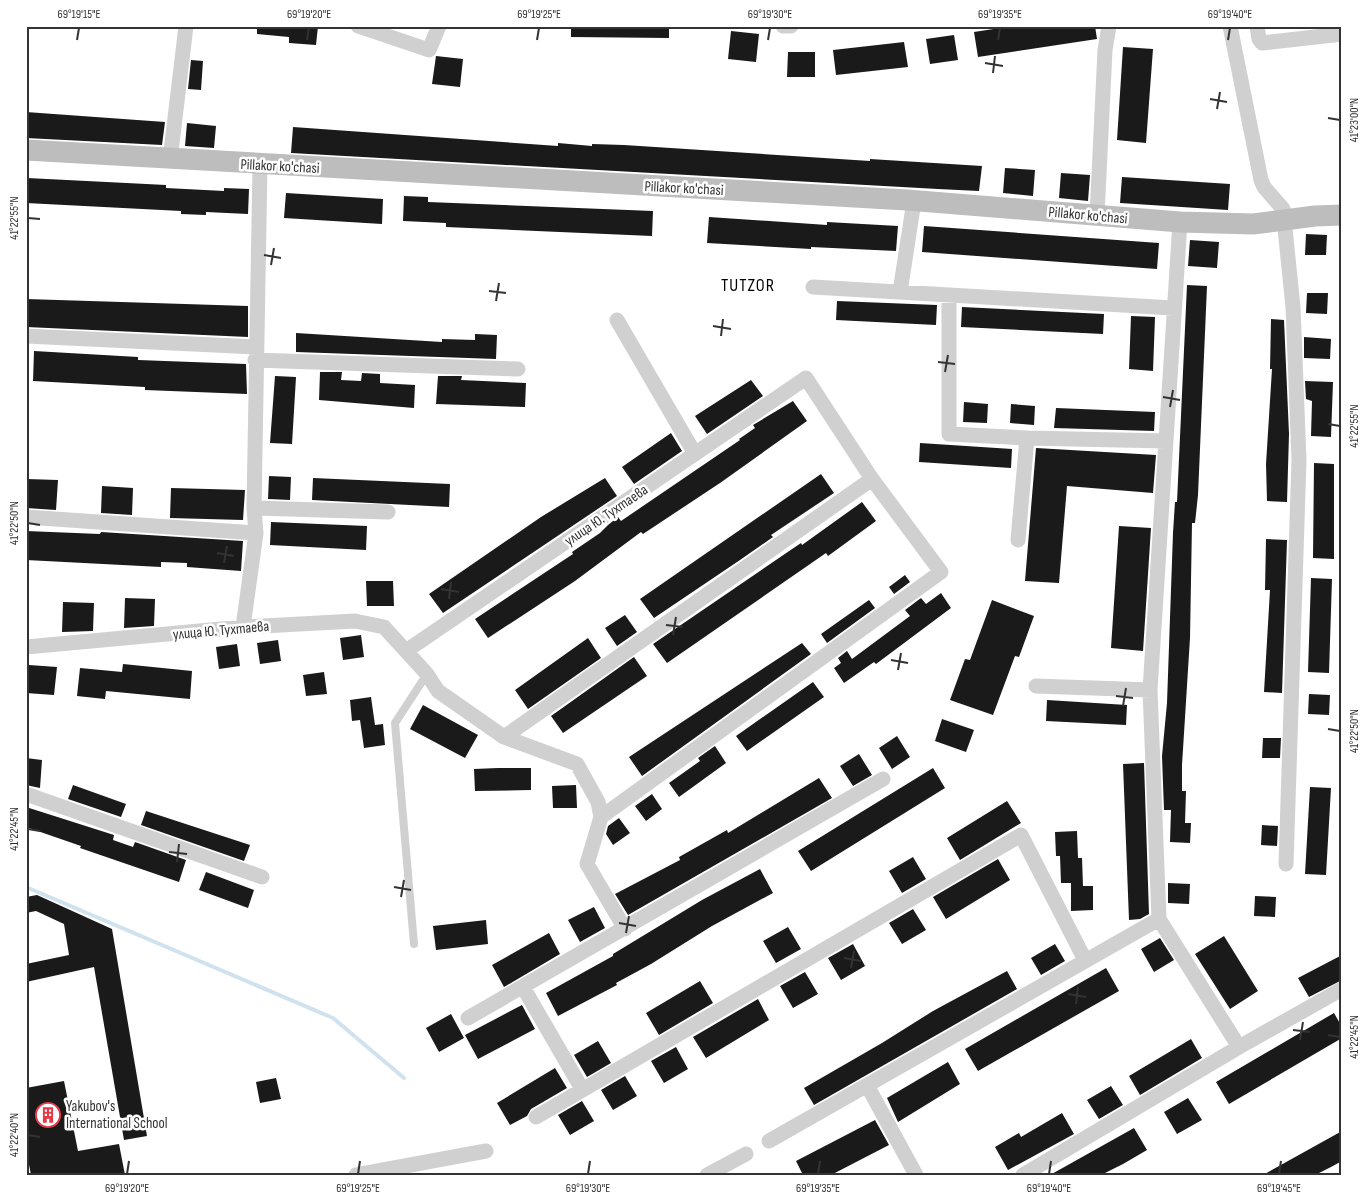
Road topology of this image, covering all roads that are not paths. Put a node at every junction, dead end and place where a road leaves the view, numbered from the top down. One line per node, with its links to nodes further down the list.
1 (186, 26): 11 (street)
2 (358, 26): 3 (street)
3 (439, 26)
4 (783, 26): 5 (street)
5 (791, 26)
6 (1109, 26): 15 (street)
7 (1230, 26): 16 (street)
8 (1257, 26): 9 (street)
9 (1342, 34)
10 (26, 150): 11 (street, Pillakor ko'chasi)
11 (170, 160): 12 (street, Pillakor ko'chasi)
12 (260, 165): 13 (street, Pillakor ko'chasi); 24 (street)
13 (914, 201): 15 (street, Pillakor ko'chasi); 19 (street)
14 (1342, 215): 16 (street, Pillakor ko'chasi)
15 (1097, 216): 17 (street, Pillakor ko'chasi)
16 (1284, 221): 17 (street, Pillakor ko'chasi); 45 (street)
17 (1180, 222): 21 (street)
18 (813, 287): 19 (street)
19 (900, 292): 20 (street)
20 (949, 295): 21 (street); 26 (street)
21 (1173, 308): 27 (street)
22 (616, 320): 28 (street)
23 (26, 336): 24 (street)
24 (256, 354): 25 (street); 30 (street)
25 (518, 369)
26 (1027, 438): 27 (street); 34 (street)
27 (1166, 441): 40 (street)
28 (695, 454): 29 (street, улица Ю. Тухтаева); 37 (street, улица Ю. Тухтаева)
29 (872, 479): 41 (street); 44 (street)
30 (254, 508): 31 (street); 33 (street)
31 (388, 512)
32 (26, 517): 33 (street)
33 (256, 533): 35 (street)
34 (1018, 540)
35 (243, 627): 36 (street, улица Ю. Тухтаева); 37 (street, улица Ю. Тухтаева)
36 (26, 647)
37 (406, 651): 38 (street, улица Ю. Тухтаева)
38 (427, 674): 41 (street, улица Ю. Тухтаева); 49 (lane)
39 (1036, 686): 40 (street)
40 (1150, 690): 47 (street)
41 (504, 736): 44 (street, улица Ю. Тухтаева)
42 (882, 779): 48 (street)
43 (26, 794): 46 (street)
44 (601, 817): 48 (street)
45 (1286, 864)
46 (262, 877)
47 (1158, 919): 50 (street); 54 (street)
48 (625, 929): 51 (street)
49 (414, 944)
50 (1085, 960): 55 (street); 56 (street)
51 (523, 987): 53 (street); 56 (street)
52 (1342, 989): 54 (street)
53 (468, 1018)
54 (1239, 1046): 64 (street)
55 (868, 1087): 58 (street); 63 (street)
56 (582, 1089): 57 (street)
57 (536, 1116)
58 (769, 1142)
59 (486, 1151): 61 (street)
60 (746, 1154): 62 (street)
61 (356, 1175)
62 (707, 1175)
63 (916, 1175)
64 (1023, 1175)

